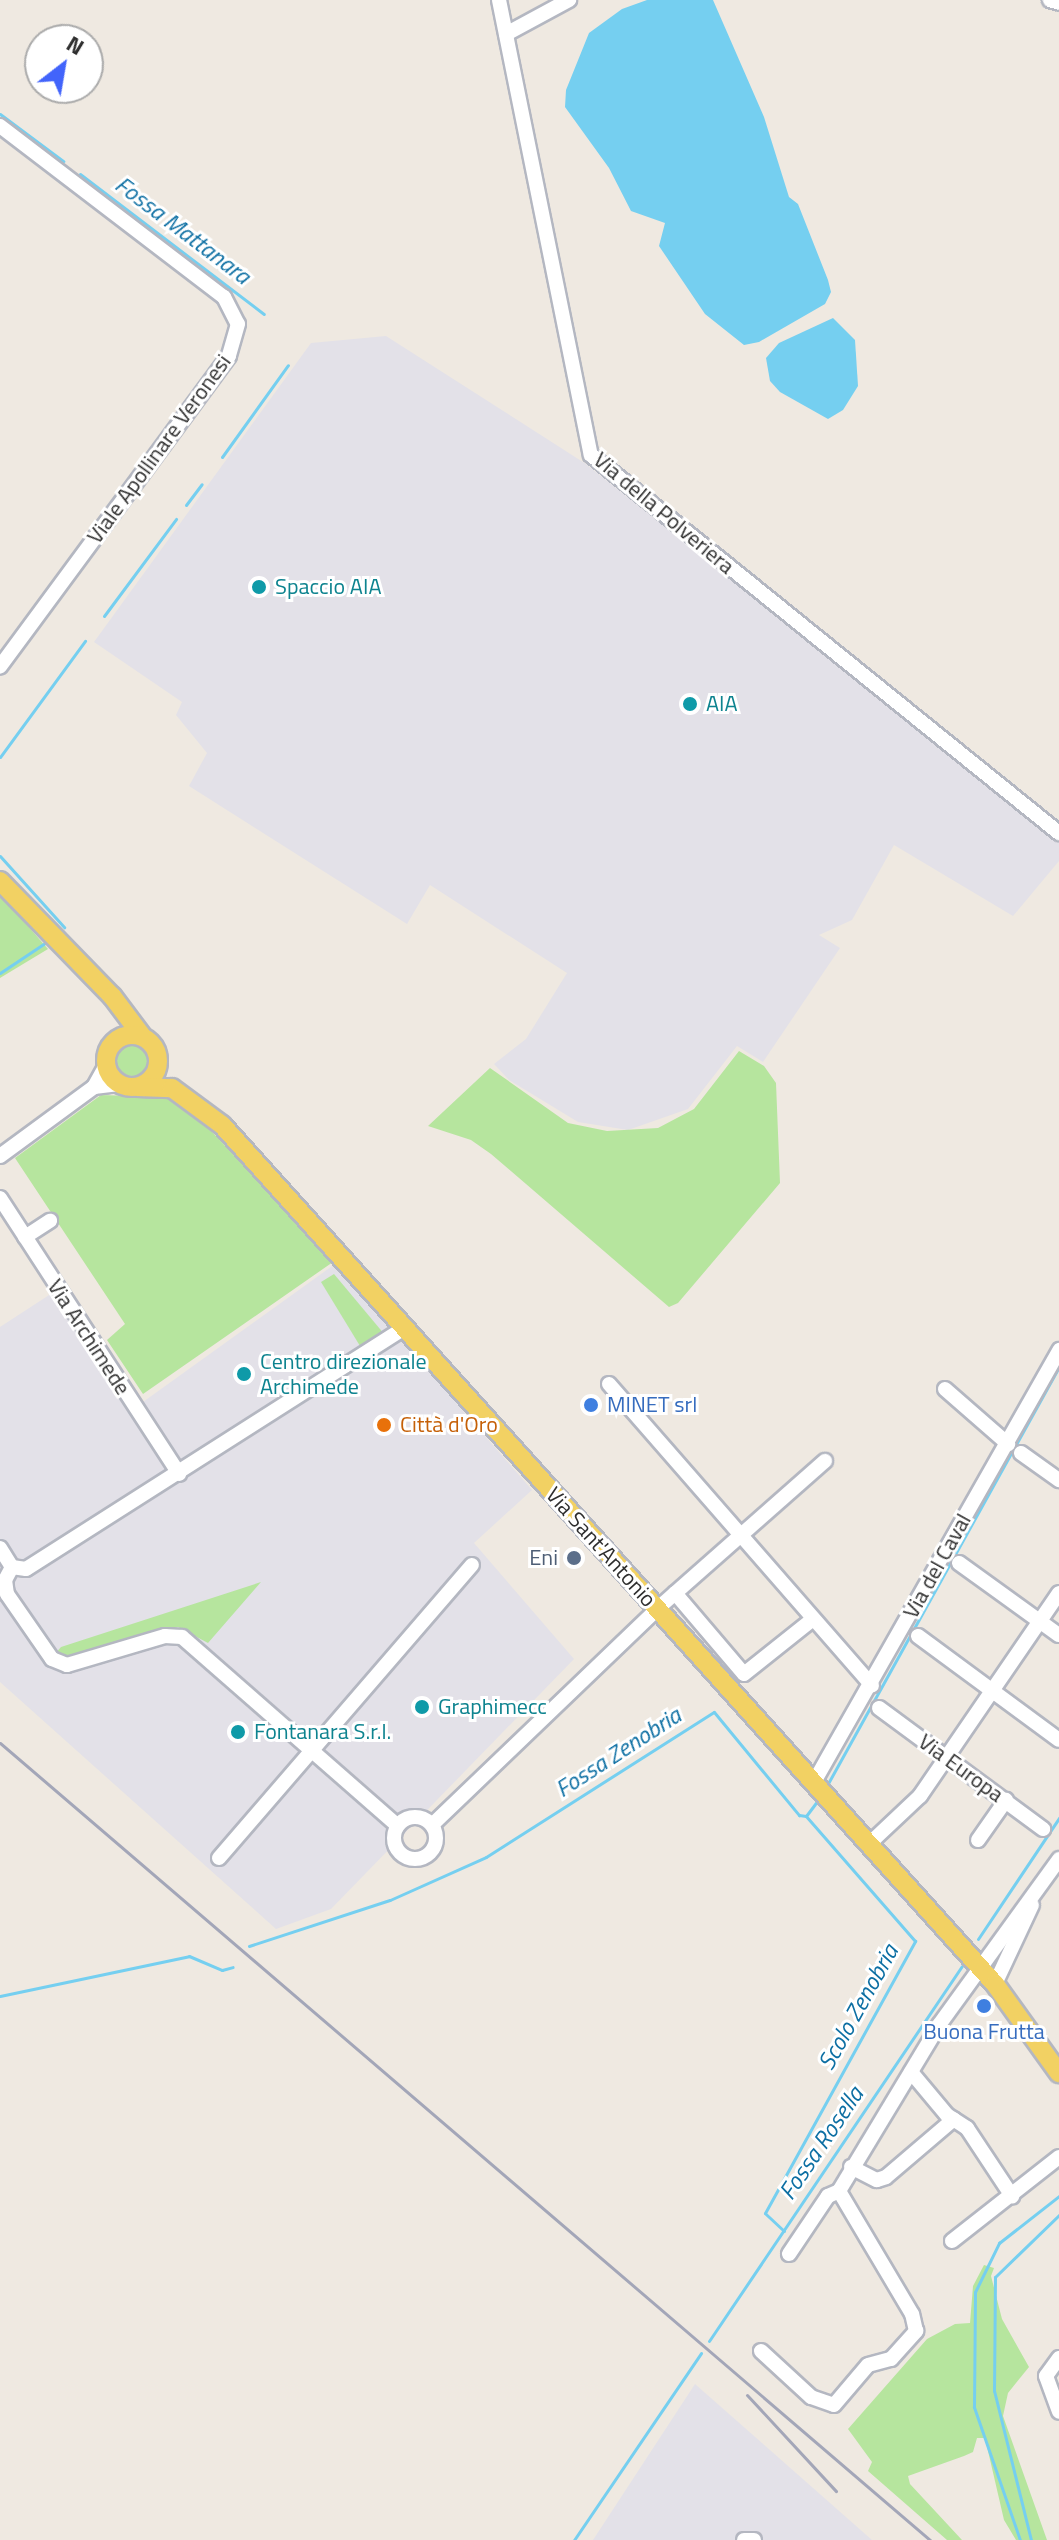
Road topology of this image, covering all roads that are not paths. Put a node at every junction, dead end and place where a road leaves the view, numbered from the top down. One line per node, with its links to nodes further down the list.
1 (499, 0): 5 (street, Via della Polveriera)
2 (569, 0): 5 (street)
3 (1050, 0): 4 (street)
4 (1059, 3)
5 (506, 34): 8 (street, Via della Polveriera)
6 (0, 126): 7 (street, Viale Apollinare Veronesi)
7 (0, 667)
8 (1059, 833)
9 (0, 881): 10 (main road, Via Sant'Antonio)
10 (92, 977): 11 (main road, Via Sant'Antonio); 12 (main road, Via Sant'Antonio)
11 (142, 1036): 12 (main road); 13 (main road, Via Sant'Antonio)
12 (108, 1056): 14 (main road); 15 (street)
13 (158, 1062): 14 (main road); 16 (main road, Via Sant'Antonio)
14 (128, 1085): 15 (street); 16 (main road, Via Sant'Antonio)
15 (94, 1087): 17 (street)
16 (222, 1125): 21 (main road, Via Sant'Antonio)
17 (0, 1156)
18 (0, 1198): 20 (street, Via Archimede)
19 (50, 1221): 20 (street)
20 (25, 1237): 28 (street, Via Archimede)
21 (405, 1328): 28 (street); 37 (main road, Via Sant'Antonio)
22 (1059, 1350): 25 (street, Via del Caval)
23 (609, 1384): 30 (street)
24 (945, 1389): 25 (street)
25 (1008, 1444): 42 (street, Via del Caval)
26 (1021, 1453): 29 (street)
27 (825, 1461): 30 (street)
28 (179, 1474): 34 (street)
29 (1059, 1480)
30 (741, 1535): 35 (street); 38 (street)
31 (0, 1548): 34 (street)
32 (959, 1563): 39 (street)
33 (472, 1565): 46 (street)
34 (12, 1567): 46 (street)
35 (675, 1593): 37 (street); 38 (street)
36 (1059, 1593): 39 (street)
37 (657, 1609): 48 (main road, Via Sant'Antonio); 50 (street)
38 (812, 1620): 42 (street)
39 (1040, 1621): 40 (street); 43 (street)
40 (1059, 1635)
41 (918, 1636): 43 (street)
42 (872, 1686): 48 (street, Via del Caval)
43 (992, 1691): 45 (street); 47 (street)
44 (879, 1708): 47 (street, Via Europa)
45 (1059, 1740)
46 (313, 1747): 51 (street); 55 (street)
47 (948, 1757): 49 (street, Via Europa); 54 (street)
48 (814, 1782): 54 (main road, Via Sant'Antonio)
49 (1006, 1800): 52 (street, Via Europa); 53 (street)
50 (433, 1824): 51 (street); 51 (street)
51 (397, 1825)
52 (1043, 1829)
53 (978, 1840)
54 (869, 1844): 58 (main road, Via Sant'Antonio)
55 (219, 1858)
56 (1059, 1859): 57 (street)
57 (1032, 1900): 58 (street); 59 (street)
58 (981, 1968): 59 (main road, Via Sant'Antonio); 60 (street)
59 (995, 1984): 61 (main road, Via Sant'Antonio)
60 (911, 2072): 62 (street); 64 (street)
61 (1059, 2073)
62 (954, 2119): 64 (street); 66 (street)
63 (1059, 2157): 66 (street)
64 (851, 2167): 65 (street)
65 (839, 2191): 68 (street); 69 (street)
66 (1012, 2196): 67 (street)
67 (952, 2241)
68 (789, 2254)
69 (761, 2351)
70 (1059, 2358): 71 (street)
71 (1059, 2412)
72 (744, 2540): 73 (street)
73 (754, 2540)

